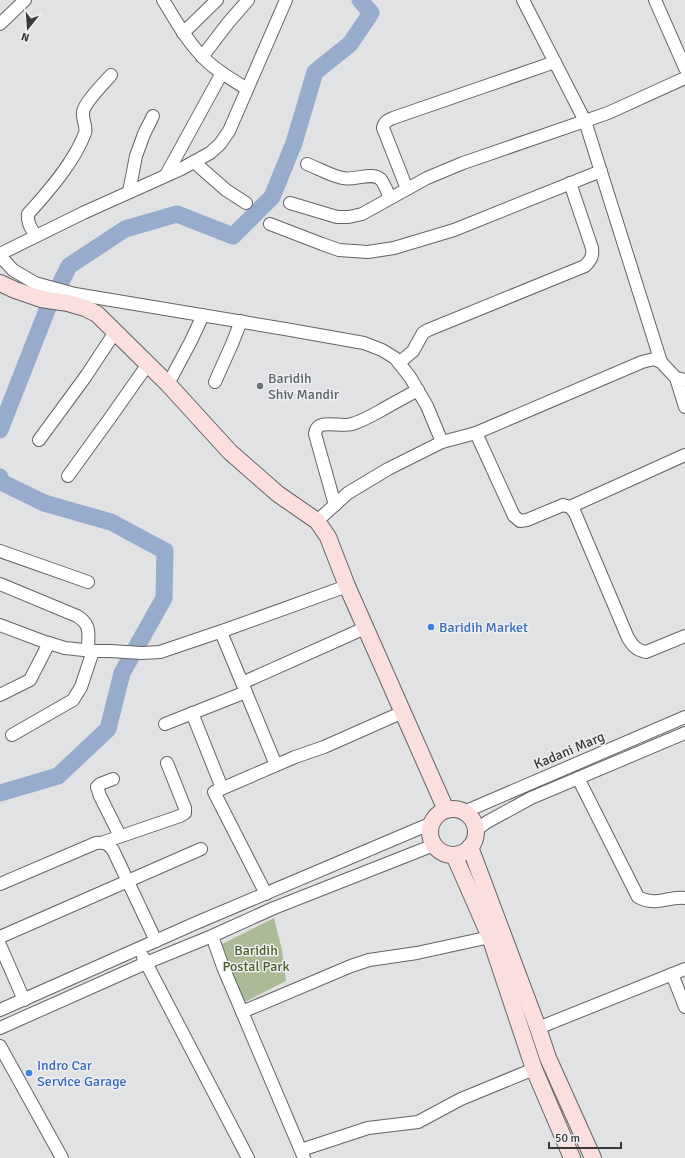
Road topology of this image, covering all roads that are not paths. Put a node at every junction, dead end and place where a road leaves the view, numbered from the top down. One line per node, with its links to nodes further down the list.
1 (26, 0): 8 (street)
2 (217, 0): 9 (street)
3 (248, 0): 10 (street)
4 (286, 0): 16 (street)
5 (523, 0): 11 (street)
6 (655, 0): 12 (street)
7 (168, 2): 9 (street)
8 (0, 24)
9 (183, 33): 10 (street)
10 (202, 57): 13 (street)
11 (555, 62): 18 (street); 24 (street)
12 (685, 68)
13 (222, 73): 16 (street); 22 (street)
14 (111, 75): 30 (street)
15 (685, 78): 18 (street)
16 (247, 89): 19 (street)
17 (154, 116): 25 (street)
18 (585, 120): 21 (street); 24 (street)
19 (194, 162): 22 (street); 27 (street)
20 (307, 164): 26 (street)
21 (601, 171): 23 (street); 37 (street)
22 (166, 175): 25 (street)
23 (570, 183): 29 (street); 39 (street)
24 (407, 189): 26 (street)
25 (129, 192): 30 (street)
26 (390, 198): 28 (street)
27 (246, 203)
28 (290, 203)
29 (270, 224)
30 (36, 236): 31 (street)
31 (0, 255): 33 (street)
32 (0, 283): 33 (street)
33 (72, 298): 34 (street); 36 (street)
34 (203, 315): 35 (street); 42 (street)
35 (241, 321): 39 (street); 41 (street)
36 (115, 332): 38 (street); 46 (street)
37 (661, 362): 40 (street); 45 (street)
38 (148, 364): 42 (street); 49 (street)
39 (399, 364): 43 (street)
40 (680, 379): 44 (street)
41 (215, 382)
42 (168, 384): 52 (street)
43 (418, 390): 47 (street); 50 (street)
44 (685, 407)
45 (476, 433): 47 (street); 51 (street)
46 (39, 440)
47 (442, 442): 50 (street)
48 (685, 455): 51 (street)
49 (68, 476)
50 (335, 505): 52 (street)
51 (570, 507): 60 (street)
52 (317, 521): 56 (street)
53 (0, 551): 54 (street)
54 (88, 582)
55 (0, 584): 62 (street)
56 (347, 586): 58 (street); 59 (street)
57 (0, 625): 61 (street)
58 (365, 628): 63 (street); 66 (street)
59 (221, 632): 62 (street); 63 (street)
60 (685, 636)
61 (49, 643): 62 (street); 64 (street)
62 (91, 651): 70 (street)
63 (244, 687): 65 (street); 72 (street)
64 (0, 695)
65 (192, 712): 68 (street); 75 (street)
66 (403, 712): 72 (street); 76 (street)
67 (685, 717): 77 (street, Kadani Marg)
68 (165, 724)
69 (685, 733): 73 (street)
70 (12, 735)
71 (167, 763): 80 (street)
72 (276, 765): 75 (street)
73 (578, 778): 79 (street); 89 (street)
74 (113, 779): 80 (street)
75 (222, 788): 88 (street)
76 (446, 810): 77 (street); 78 (street)
77 (464, 812): 79 (street)
78 (432, 823): 82 (street); 88 (street)
79 (476, 830): 83 (street)
80 (120, 836): 81 (street)
81 (104, 842): 86 (street); 87 (street)
82 (434, 845): 85 (street); 90 (street)
83 (470, 847): 85 (street); 104 (street)
84 (201, 849): 86 (street)
85 (454, 855): 92 (street)
86 (128, 881): 91 (street); 93 (street)
87 (0, 884)
88 (266, 894): 93 (street)
89 (685, 898)
90 (212, 936): 96 (street); 102 (street)
91 (0, 937)
92 (490, 937): 102 (street); 106 (street)
93 (156, 941): 95 (street)
94 (0, 946): 99 (street)
95 (139, 948): 96 (street); 99 (street)
96 (146, 963): 103 (street); 109 (street)
97 (685, 969): 98 (street)
98 (672, 974): 100 (street); 104 (street)
99 (24, 1000): 101 (street)
100 (685, 1006)
101 (0, 1010)
102 (242, 1012): 107 (street)
103 (0, 1028)
104 (538, 1028): 111 (street)
105 (0, 1046): 108 (street)
106 (534, 1069): 107 (street); 110 (street)
107 (302, 1154)
108 (62, 1158)
109 (248, 1158)
110 (572, 1158)
111 (592, 1158)

